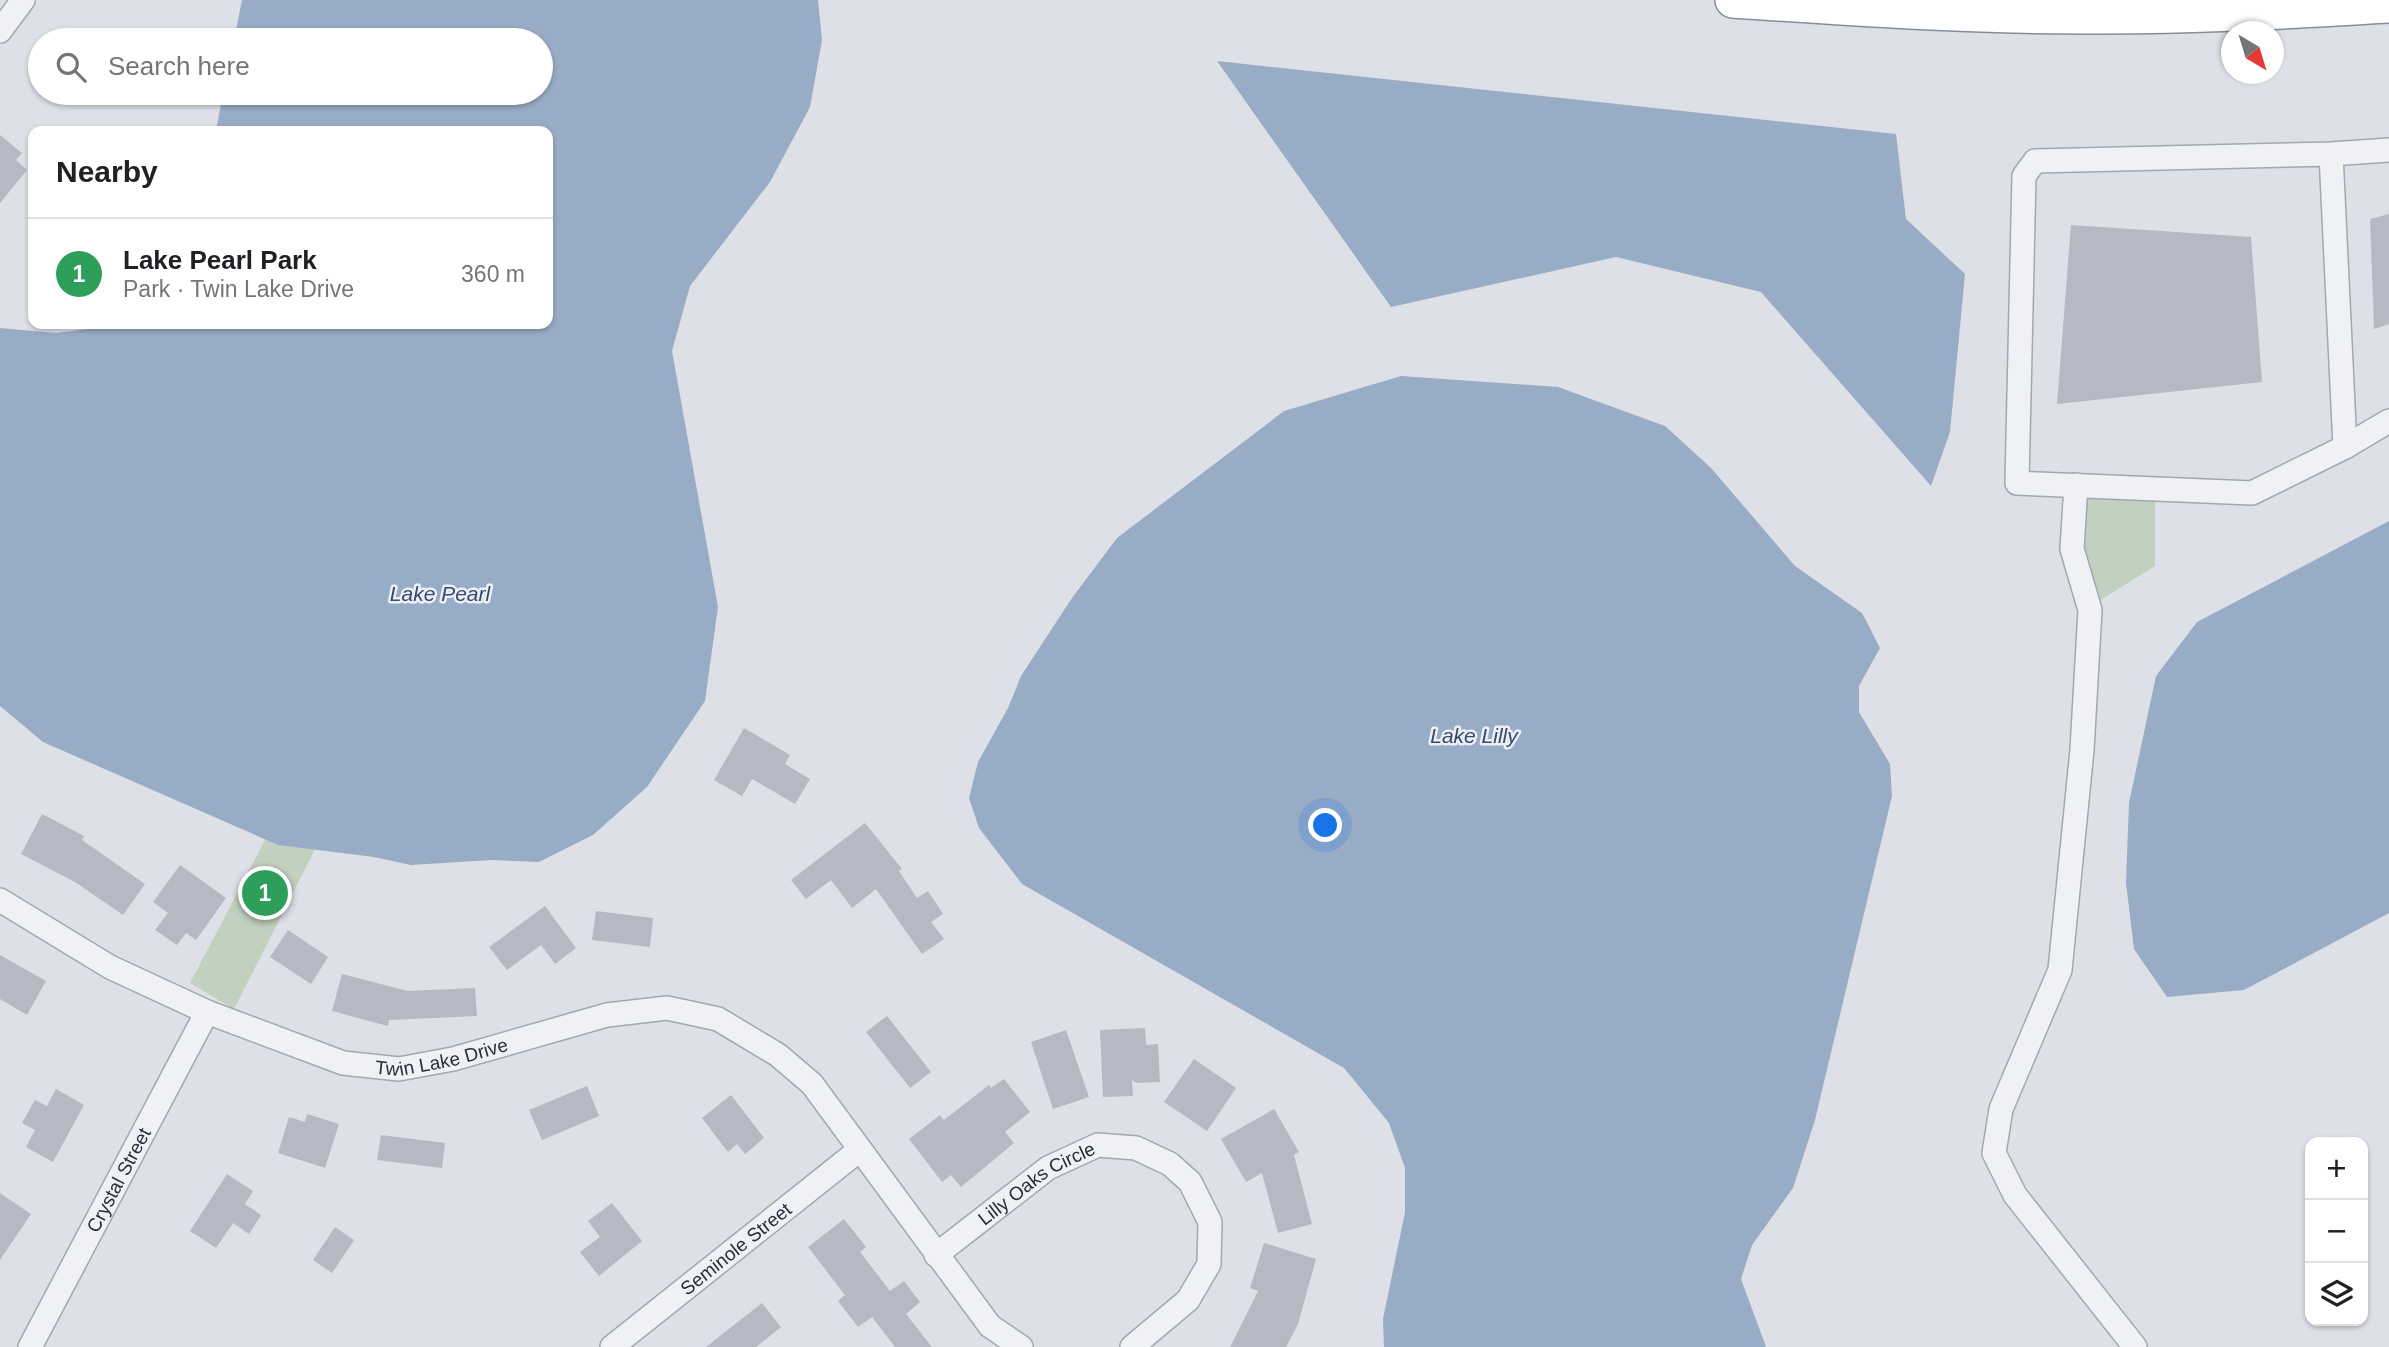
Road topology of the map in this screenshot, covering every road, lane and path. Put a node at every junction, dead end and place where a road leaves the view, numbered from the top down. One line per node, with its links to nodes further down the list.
1 (23, 0): 4 (street)
2 (1733, 0): 3 (highway)
3 (2389, 5)
4 (0, 31)
5 (2389, 150): 6 (street)
6 (2331, 154): 8 (street); 9 (street)
7 (2389, 421): 8 (street)
8 (2345, 447): 9 (street)
9 (2076, 485): 14 (street)
10 (0, 900): 11 (street, Twin Lake Drive)
11 (207, 1012): 12 (street, Twin Lake Drive); 15 (street, Crystal Street)
12 (858, 1151): 13 (street); 16 (street, Seminole Street)
13 (936, 1255): 17 (street); 18 (street, Lilly Oaks Circle)
14 (2129, 1340)
15 (30, 1347)
16 (612, 1347)
17 (1021, 1347)
18 (1132, 1347)

